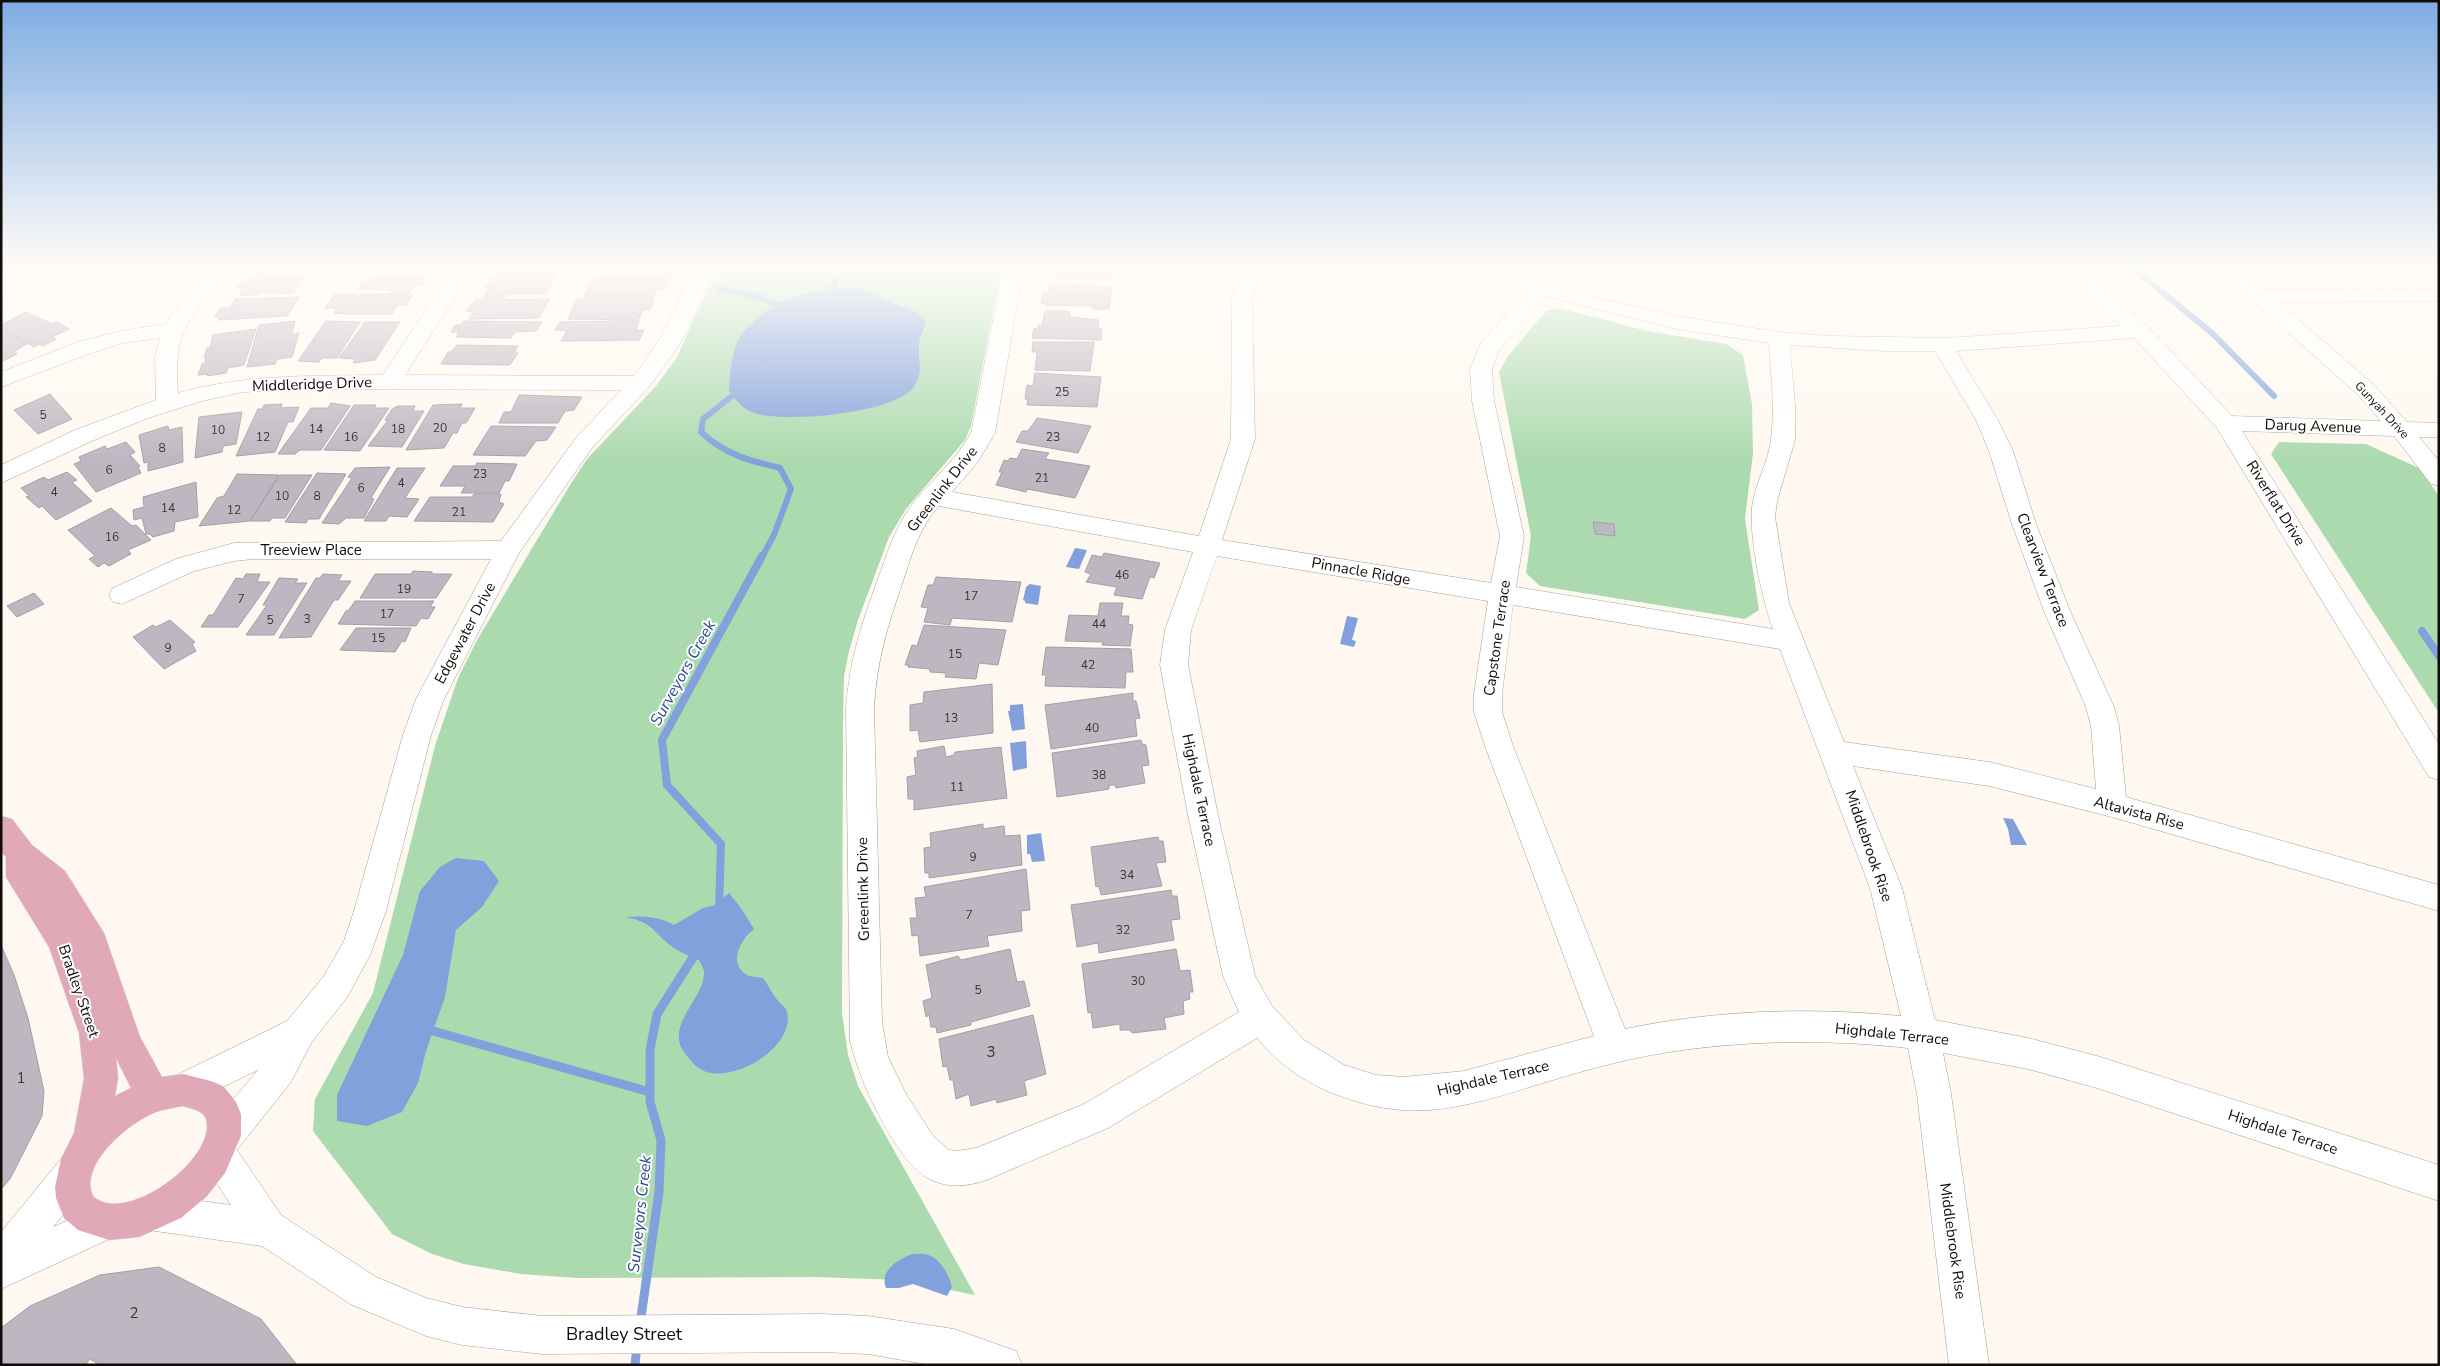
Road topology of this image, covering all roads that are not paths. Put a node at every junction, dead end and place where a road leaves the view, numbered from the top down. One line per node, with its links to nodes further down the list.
1 (152, 333): 14 (street)
2 (173, 333): 17 (street)
3 (421, 333): 15 (street)
4 (675, 333): 16 (street, Edgewater Drive)
5 (1001, 333): 23 (street, Greenlink Drive)
6 (1242, 333): 24 (street, Highdale Terrace)
7 (1502, 333): 27 (street, Capstone Terrace)
8 (1736, 333): 12 (street)
9 (2127, 333): 13 (street)
10 (2140, 333): 18 (street, Riverflat Drive)
11 (2301, 333): 19 (street, Gunyah Drive)
12 (1778, 338): 13 (street); 28 (street, Middlebrook Rise)
13 (1942, 344): 31 (street, Clearview Terrace)
14 (1, 380)
15 (389, 382): 16 (street, Middleridge Drive); 17 (street, Middleridge Drive)
16 (640, 383): 25 (street, Edgewater Drive)
17 (168, 403): 21 (street, Middleridge Drive)
18 (2226, 423): 19 (street, Darug Avenue); 30 (street, Riverflat Drive)
19 (2401, 429): 20 (street, Darug Avenue); 22 (street, Gunyah Drive)
20 (2439, 430)
21 (1, 475)
22 (2439, 478)
23 (933, 497): 24 (street, Pinnacle Ridge); 34 (street, Greenlink Drive)
24 (1208, 546): 27 (street, Pinnacle Ridge); 34 (street, Highdale Terrace)
25 (508, 550): 26 (street, Treeview Place); 35 (street, Edgewater Drive)
26 (122, 595)
27 (1502, 595): 28 (street, Pinnacle Ridge); 37 (street, Capstone Terrace)
28 (1790, 641): 29 (street, Middlebrook Rise)
29 (1835, 752): 31 (street, Altavista Rise); 36 (street, Middlebrook Rise)
30 (2439, 769)
31 (2112, 805): 33 (street, Altavista Rise)
32 (11, 841): 38 (main road, Bradley Street); 39 (main road, Bradley Street)
33 (2439, 898)
34 (1260, 1018): 37 (street, Highdale Terrace)
35 (298, 1032): 38 (street, Edgewater Drive); 40 (street, Edgewater Drive)
36 (1922, 1034): 37 (street, Highdale Terrace); 42 (street, Highdale Terrace); 49 (street, Middlebrook Rise)
37 (1615, 1047)
38 (168, 1093): 39 (main road); 40 (main road)
39 (91, 1140): 41 (main road)
40 (220, 1146): 43 (main road); 45 (street, Bradley Street)
41 (74, 1172): 44 (main road); 46 (street)
42 (2439, 1183)
43 (155, 1213): 44 (main road); 45 (street, Bradley Street)
44 (105, 1222): 47 (street)
45 (268, 1228): 48 (street, Bradley Street)
46 (1, 1262)
47 (1, 1270)
48 (1002, 1365)
49 (1969, 1365)

